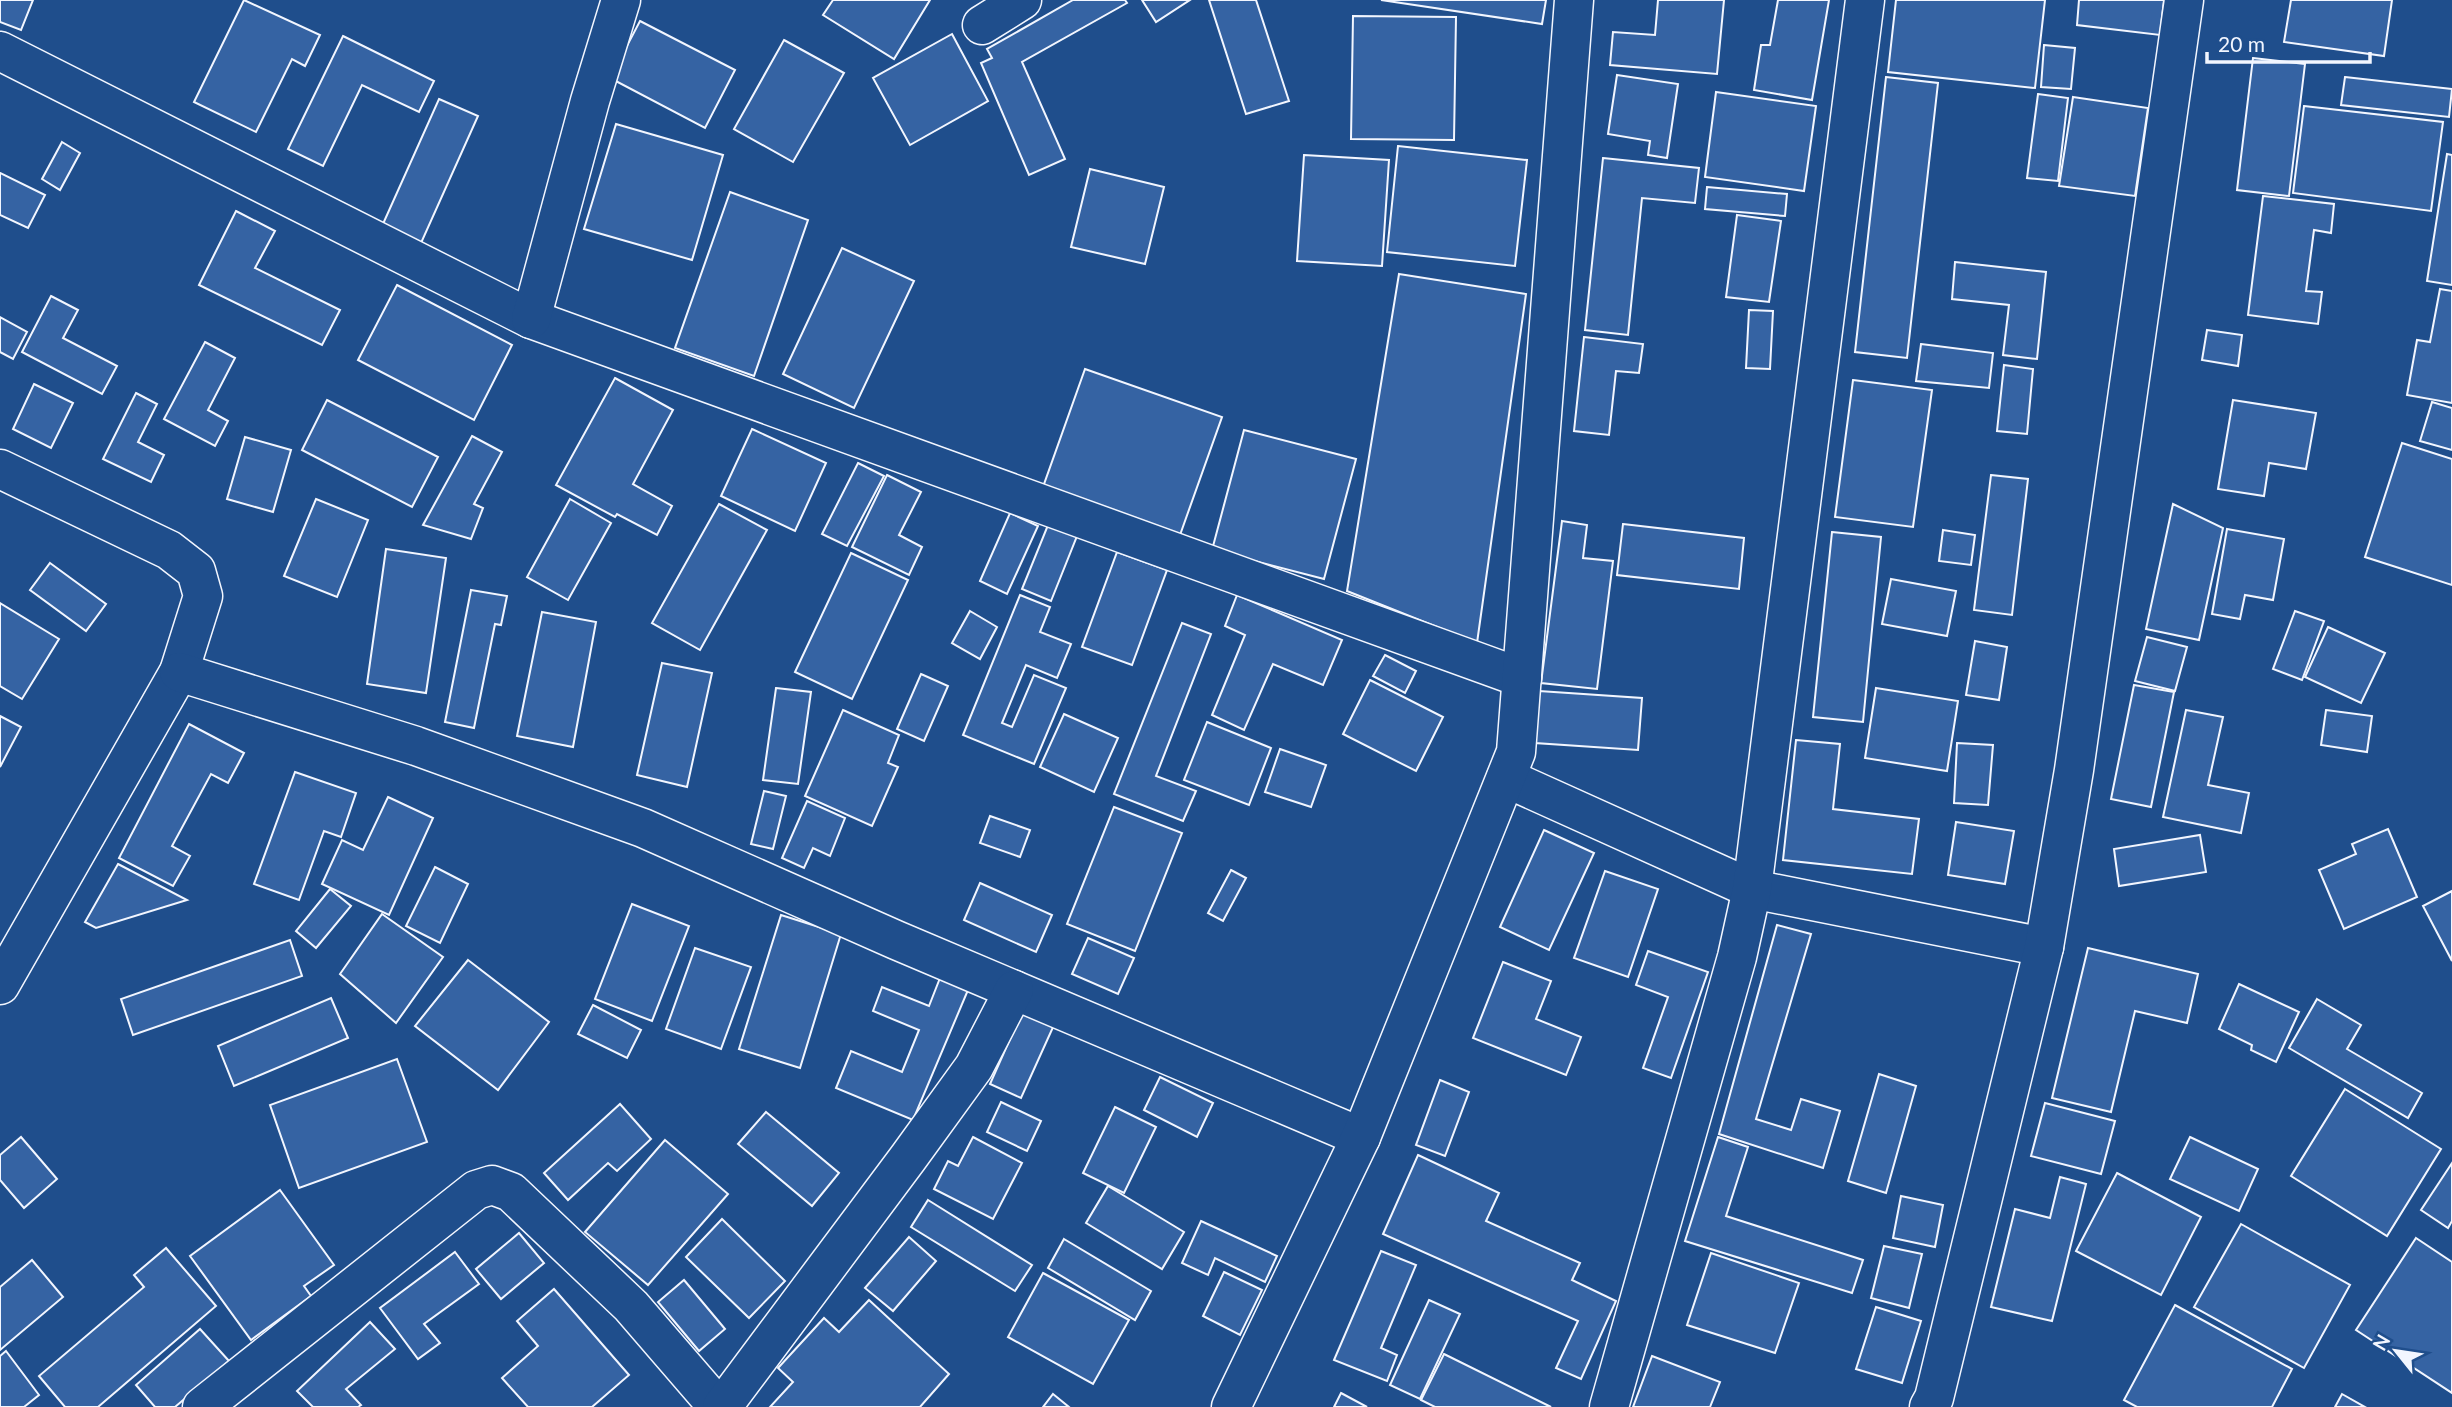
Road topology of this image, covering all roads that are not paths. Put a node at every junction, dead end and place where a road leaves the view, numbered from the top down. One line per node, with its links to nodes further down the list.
1 (621, 0): 8 (street)
2 (1022, 0): 6 (street)
3 (1574, 0): 11 (street)
4 (1865, 0): 13 (street)
5 (2184, 0): 14 (street)
6 (982, 25)
7 (0, 51): 8 (street)
8 (531, 319): 11 (street)
9 (0, 469): 10 (street)
10 (179, 672): 15 (street); 16 (street)
11 (1522, 678): 12 (street)
12 (1506, 778): 13 (street); 17 (street)
13 (1752, 889): 14 (street); 22 (street)
14 (2044, 947): 18 (street)
15 (0, 985)
16 (1014, 989): 17 (street); 20 (street)
17 (1361, 1137): 21 (street)
18 (1938, 1404)
19 (202, 1407): 20 (street)
20 (720, 1407)
21 (1231, 1407)
22 (1609, 1407)

